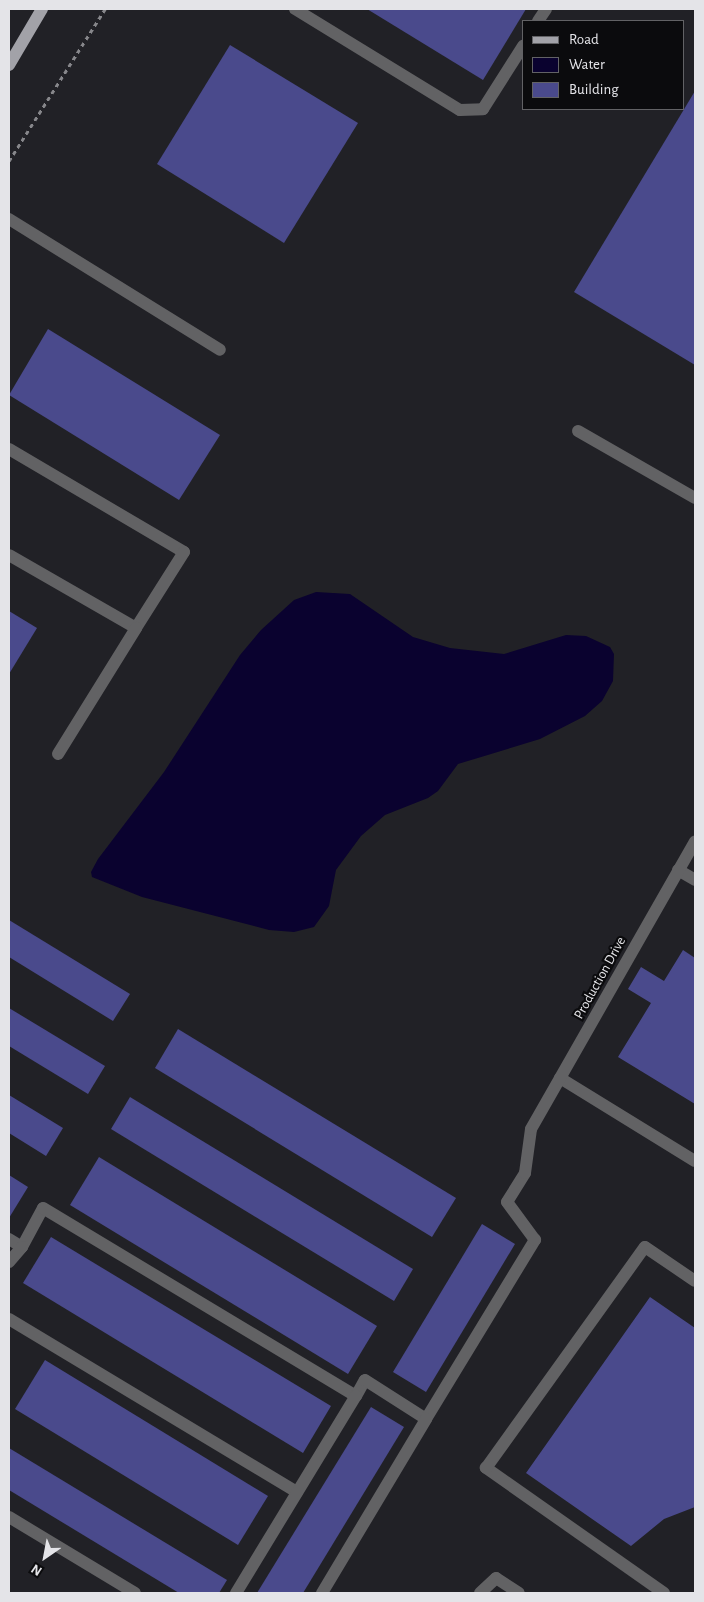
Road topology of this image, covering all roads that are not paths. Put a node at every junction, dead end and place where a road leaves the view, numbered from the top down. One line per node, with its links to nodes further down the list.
1 (42, 9): 6 (main road)
2 (295, 9): 5 (street)
3 (546, 9): 4 (street)
4 (539, 20)
5 (522, 48)
6 (9, 65)
7 (9, 219): 8 (street)
8 (220, 350)
9 (578, 431): 11 (street)
10 (9, 449): 13 (street)
11 (695, 498)
12 (9, 556): 13 (street)
13 (136, 628): 14 (street)
14 (58, 754)
15 (695, 842): 16 (street, Production Drive)
16 (678, 870): 17 (street); 18 (street, Production Drive)
17 (695, 880)
18 (560, 1078): 19 (street); 26 (street, Production Drive)
19 (695, 1161)
20 (9, 1239): 21 (street)
21 (22, 1247): 22 (street); 25 (street)
22 (9, 1262)
23 (695, 1282): 34 (street)
24 (9, 1319): 27 (street)
25 (356, 1396): 26 (street); 27 (street)
26 (426, 1420): 31 (street)
27 (297, 1492): 30 (street)
28 (9, 1517): 29 (street)
29 (135, 1593)
30 (236, 1593)
31 (322, 1593)
32 (480, 1593): 33 (street)
33 (519, 1593)
34 (664, 1593)

